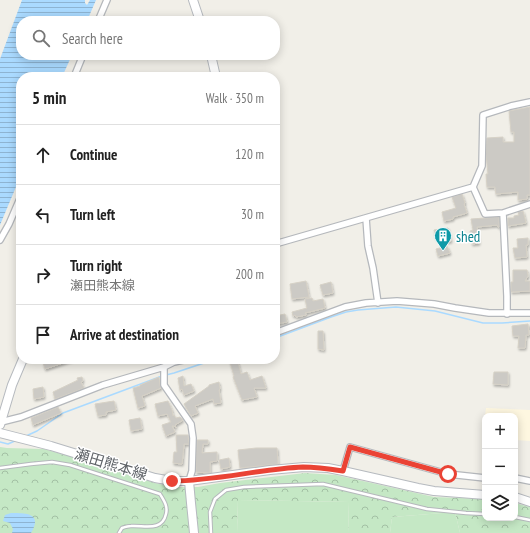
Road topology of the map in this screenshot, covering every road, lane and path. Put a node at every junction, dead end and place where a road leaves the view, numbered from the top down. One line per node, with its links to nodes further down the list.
1 (107, 0): 3 (street)
2 (193, 0): 4 (main road)
3 (100, 16)
4 (198, 16)
5 (81, 60): 7 (street)
6 (211, 60): 8 (main road)
7 (76, 72)
8 (215, 72)
9 (530, 102): 10 (street)
10 (473, 187): 13 (street); 14 (street)
11 (530, 204): 13 (street)
12 (16, 208): 15 (street)
13 (503, 213): 19 (street)
14 (366, 218): 16 (street); 17 (street)
15 (0, 240)
16 (280, 243)
17 (378, 302): 19 (street); 20 (street)
18 (530, 313): 19 (street)
19 (507, 314)
20 (280, 331)
21 (21, 364): 24 (main road)
22 (169, 364): 23 (street)
23 (164, 367): 24 (street); 30 (street)
24 (0, 424)
25 (0, 433): 30 (main road, 瀬田熊本線)
26 (0, 468): 38 (lane)
27 (343, 471): 28 (street); 30 (main road, 瀬田熊本線); 32 (main road, 瀬田熊本線)
28 (482, 478)
29 (518, 479): 31 (street)
30 (189, 481): 39 (main road)
31 (530, 481)
32 (482, 495)
33 (518, 498): 34 (main road)
34 (530, 502)
35 (482, 514): 40 (lane)
36 (518, 518): 37 (lane)
37 (530, 520)
38 (118, 533)
39 (194, 533)
40 (210, 533)

